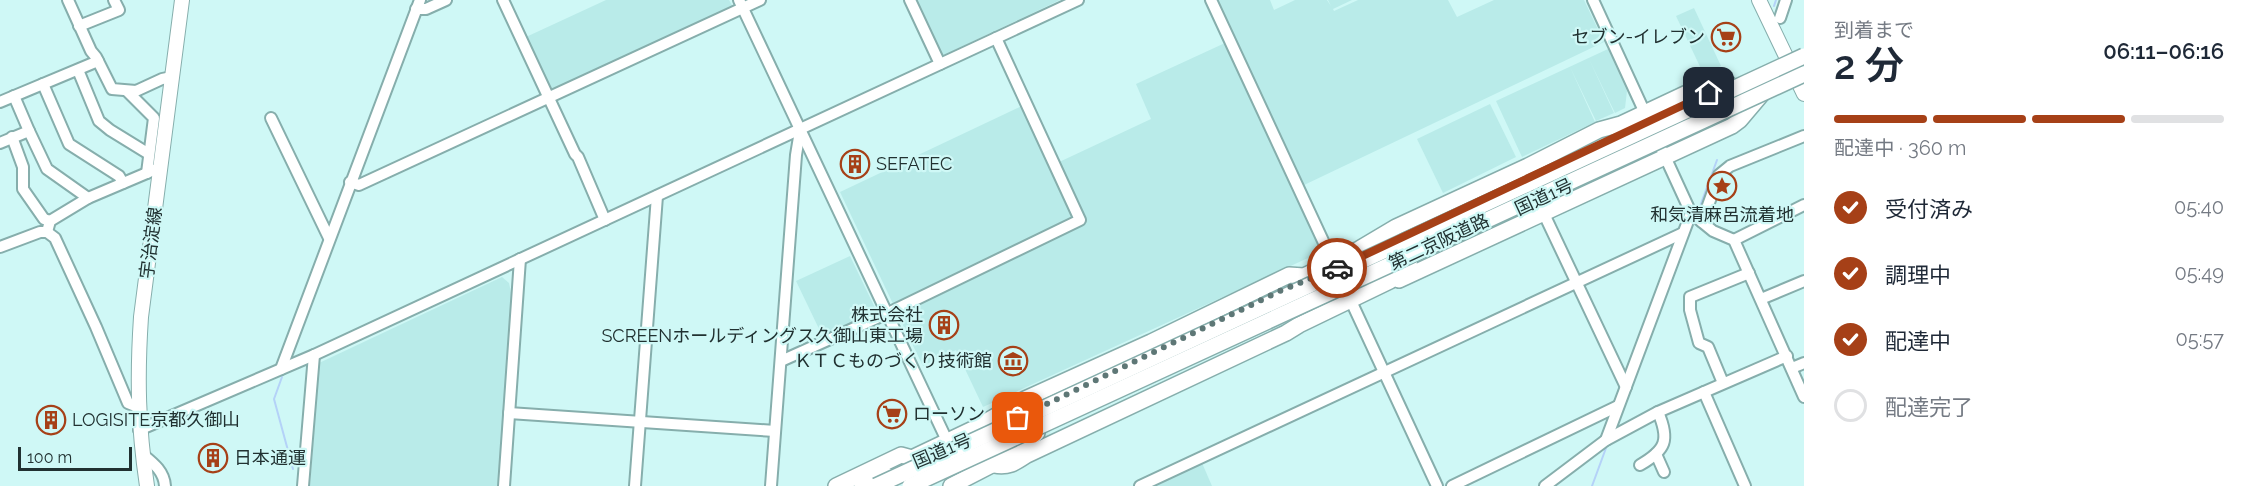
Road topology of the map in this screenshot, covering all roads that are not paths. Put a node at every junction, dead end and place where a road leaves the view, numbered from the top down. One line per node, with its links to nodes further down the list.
1 (68, 0): 16 (street)
2 (114, 0): 16 (street)
3 (182, 0): 25 (main road, 宇治淀線)
4 (446, 0): 14 (street)
5 (502, 0): 31 (street)
6 (760, 0): 13 (street)
7 (910, 0): 22 (street)
8 (1078, 0): 17 (street)
9 (1211, 0): 67 (street)
10 (1593, 0): 33 (street)
11 (1759, 0): 20 (main road)
12 (1786, 0): 15 (street)
13 (741, 4): 31 (street); 37 (street)
14 (418, 5): 48 (street)
15 (1780, 18)
16 (80, 26): 21 (street)
17 (996, 38): 22 (street); 76 (street)
18 (1804, 49): 20 (highway, 国道1号)
19 (1804, 56): 109 (highway, 第二京阪道路, bridge)
20 (1786, 57): 24 (main road); 33 (highway, 国道1号)
21 (98, 61): 23 (street); 27 (street)
22 (940, 64): 37 (street)
23 (78, 70): 26 (street); 42 (street)
24 (1802, 75): 28 (highway, 国道1号); 29 (main road); 118 (highway, 第二京阪道路, bridge)
25 (172, 77): 27 (street); 45 (main road, 宇治淀線)
26 (43, 84): 30 (street); 49 (street)
27 (127, 91): 42 (street)
28 (1762, 94): 41 (highway, 国道1号); 43 (highway)
29 (1804, 94)
30 (14, 96): 32 (street); 36 (street)
31 (548, 98): 48 (street); 56 (street)
32 (0, 102)
33 (1646, 116): 35 (highway); 41 (street); 44 (highway, 国道1号)
34 (271, 118): 61 (street)
35 (1610, 128): 44 (highway); 62 (highway)
36 (29, 130): 39 (street); 52 (street)
37 (800, 130): 51 (street); 76 (street); 81 (street)
38 (1804, 136): 57 (street)
39 (12, 137): 40 (street); 58 (street)
40 (0, 143)
41 (1659, 143): 43 (street); 47 (highway, 国道1号)
42 (149, 154): 46 (street)
43 (1666, 157): 50 (highway); 54 (street)
44 (1562, 162): 60 (highway, 国道1号)
45 (161, 167): 46 (street); 91 (main road, 宇治淀線)
46 (147, 173): 49 (street)
47 (1580, 180): 50 (highway); 66 (highway, 国道1号)
48 (350, 182): 61 (street)
49 (123, 183): 52 (street)
50 (1602, 187): 55 (highway)
51 (657, 196): 56 (street); 96 (street)
52 (88, 198): 58 (street)
53 (1804, 205): 63 (street)
54 (1691, 213): 57 (street); 59 (street)
55 (1544, 214): 71 (highway); 72 (street)
56 (605, 220): 65 (street)
57 (1702, 222): 63 (street)
58 (49, 227): 64 (street); 91 (street)
59 (1683, 233): 72 (street); 87 (street)
60 (1407, 234): 62 (highway); 67 (highway, 国道1号)
61 (329, 238): 84 (street)
62 (1376, 238): 67 (highway)
63 (1734, 240): 68 (street)
64 (0, 247)
65 (520, 259): 79 (street); 93 (street)
66 (1410, 259): 71 (highway); 74 (highway, 国道1号)
67 (1335, 265): 69 (highway); 73 (highway, 国道1号); 74 (street)
68 (1749, 273): 75 (street); 86 (street)
69 (1304, 276): 73 (highway); 94 (highway)
70 (1804, 280): 75 (street)
71 (1390, 281): 74 (highway)
72 (1576, 283): 85 (street); 87 (street)
73 (1282, 290): 95 (highway, 国道1号)
74 (1348, 295): 77 (highway, 国道1号); 78 (highway); 85 (street)
75 (1761, 299): 80 (street)
76 (888, 313): 81 (street); 101 (street)
77 (1280, 320): 78 (highway); 99 (highway, 国道1号)
78 (1299, 325): 105 (highway)
79 (314, 355): 84 (street); 112 (street)
80 (1787, 356): 83 (street); 86 (street)
81 (781, 361): 98 (street)
82 (1804, 363): 83 (street)
83 (1792, 368): 89 (street)
84 (281, 369): 97 (street)
85 (1385, 373): 120 (street); 121 (street)
86 (1723, 383): 88 (street)
87 (1626, 387): 90 (street)
88 (1704, 392): 92 (street); 124 (street)
89 (1804, 398)
90 (1618, 406): 100 (street); 122 (street)
91 (138, 407): 97 (main road, 宇治淀線)
92 (1658, 412): 100 (street); 103 (street)
93 (509, 413): 96 (street); 113 (street)
94 (996, 415): 95 (highway); 101 (highway)
95 (1018, 418): 101 (highway, 国道1号)
96 (640, 422): 98 (street); 114 (street)
97 (139, 430): 102 (main road, 宇治淀線)
98 (775, 430): 115 (street)
99 (1036, 434): 105 (highway); 108 (highway, 国道1号)
100 (1606, 440): 123 (street)
101 (949, 445): 104 (highway); 108 (street); 109 (highway, 国道1号)
102 (142, 454): 110 (street); 111 (main road, 宇治淀線)
103 (1656, 454): 106 (street); 107 (street)
104 (912, 458): 109 (highway); 116 (highway)
105 (994, 465): 108 (highway)
106 (1640, 465)
107 (1664, 472)
108 (961, 480): 119 (highway, 国道1号)
109 (879, 482): 117 (highway, 国道1号)
110 (166, 483)
111 (147, 486)
112 (303, 486)
113 (504, 486)
114 (635, 486)
115 (771, 486)
116 (836, 486)
117 (862, 486)
118 (910, 486)
119 (924, 486)
120 (1140, 486)
121 (1437, 486)
122 (1452, 486)
123 (1545, 486)
124 (1746, 486)

